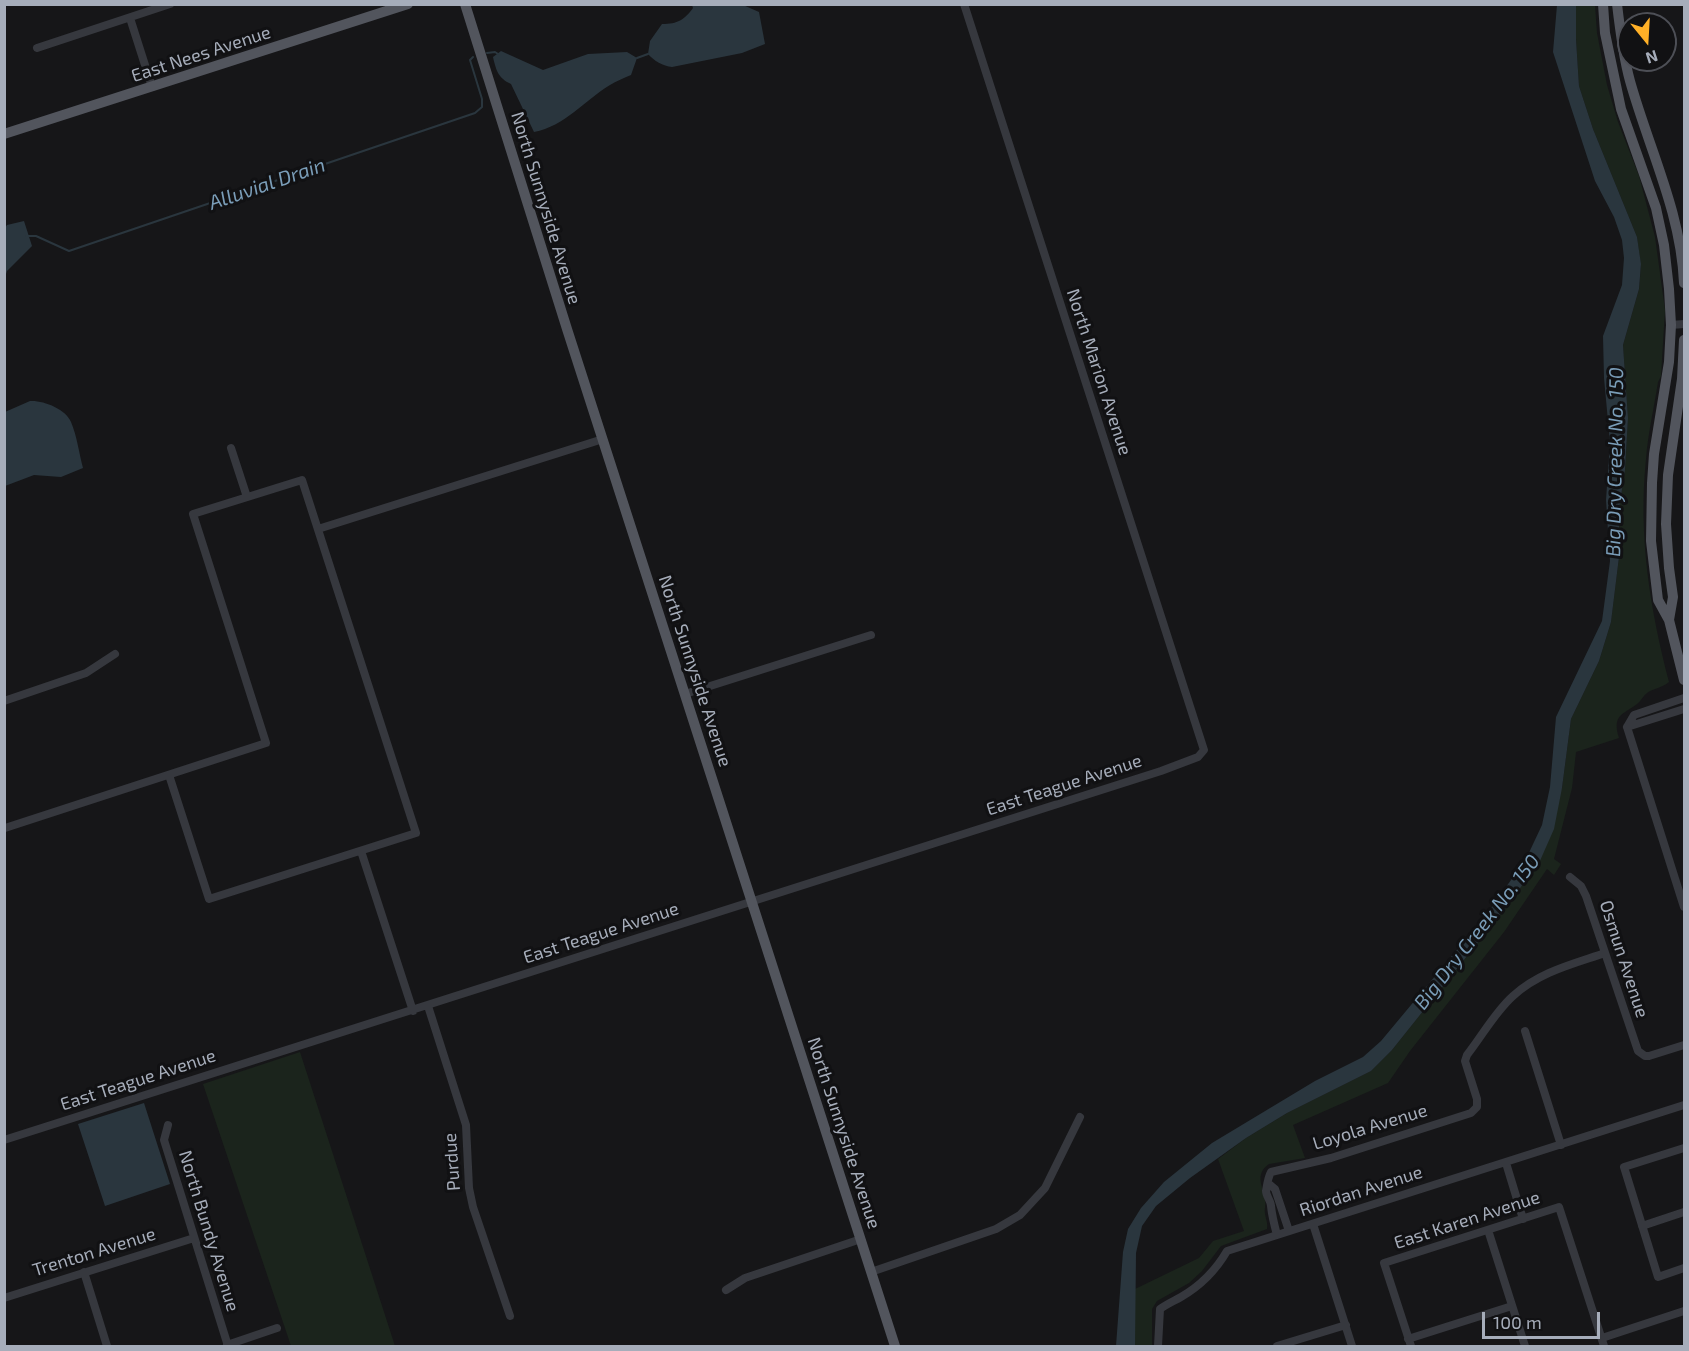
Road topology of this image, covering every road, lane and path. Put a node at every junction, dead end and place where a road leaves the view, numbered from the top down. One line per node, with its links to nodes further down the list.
1 (170, 4): 7 (street)
2 (408, 4): 9 (main road, East Nees Avenue)
3 (465, 4): 15 (main road, North Sunnyside Avenue)
4 (964, 4): 28 (street, North Marion Avenue)
5 (1603, 4): 13 (main road)
6 (1617, 4): 11 (main road)
7 (130, 18): 8 (street); 9 (street)
8 (37, 48)
9 (152, 87): 10 (main road, East Nees Avenue)
10 (4, 134)
11 (1684, 284)
12 (1684, 324): 13 (street)
13 (1671, 325): 19 (main road)
14 (1684, 340): 19 (main road)
15 (603, 439): 18 (street); 23 (main road, North Sunnyside Avenue)
16 (231, 448): 17 (street)
17 (247, 497): 18 (street); 29 (street)
18 (318, 529): 31 (street)
19 (1669, 620): 22 (main road)
20 (871, 636): 23 (street)
21 (115, 654): 25 (street)
22 (1684, 680)
23 (685, 694): 33 (main road, North Sunnyside Avenue)
24 (1684, 698): 27 (street)
25 (4, 701)
26 (1684, 709): 27 (street)
27 (1627, 727): 34 (street)
28 (1204, 750): 33 (street, East Teague Avenue)
29 (169, 775): 30 (street); 31 (street)
30 (5, 828)
31 (361, 851): 37 (street)
32 (1570, 877): 35 (street, Osmun Avenue)
33 (751, 901): 36 (street, East Teague Avenue); 56 (main road, North Sunnyside Avenue)
34 (1684, 907)
35 (1605, 953): 39 (street, Osmun Avenue); 47 (street, Loyola Avenue)
36 (428, 1006): 37 (street, East Teague Avenue); 64 (street, Purdue)
37 (413, 1011): 43 (street, East Teague Avenue)
38 (1525, 1031): 44 (street)
39 (1684, 1045)
40 (1684, 1105): 44 (street, Riordan Avenue)
41 (1080, 1117): 59 (street)
42 (168, 1125): 55 (street, North Bundy Avenue)
43 (4, 1140)
44 (1561, 1145): 46 (street, Riordan Avenue)
45 (1684, 1148): 51 (street)
46 (1506, 1163): 49 (street); 50 (street, Riordan Avenue)
47 (1275, 1204): 53 (street); 54 (street)
48 (1684, 1212): 51 (street)
49 (1523, 1219): 52 (street, East Karen Avenue); 67 (street, East Karen Avenue)
50 (1313, 1224): 53 (street, Riordan Avenue); 65 (street)
51 (1642, 1226): 57 (street)
52 (1488, 1230): 62 (street); 68 (street, East Karen Avenue)
53 (1289, 1231): 54 (street, Riordan Avenue)
54 (1277, 1235): 72 (street, Riordan Avenue)
55 (194, 1238): 58 (street, Trenton Avenue); 69 (street, North Bundy Avenue)
56 (861, 1239): 59 (main road, North Sunnyside Avenue); 60 (street)
57 (1684, 1268)
58 (84, 1272): 61 (street, Trenton Avenue); 70 (street)
59 (871, 1272): 71 (main road, North Sunnyside Avenue)
60 (726, 1290)
61 (4, 1298)
62 (1512, 1306): 68 (street); 75 (street)
63 (1684, 1311): 67 (street)
64 (510, 1316)
65 (1346, 1325): 73 (street); 74 (street)
66 (277, 1328): 69 (street)
67 (1603, 1342)
68 (1410, 1343)
69 (227, 1346)
70 (107, 1347)
71 (895, 1347)
72 (1158, 1347)
73 (1277, 1347)
74 (1352, 1347)
75 (1525, 1347)

